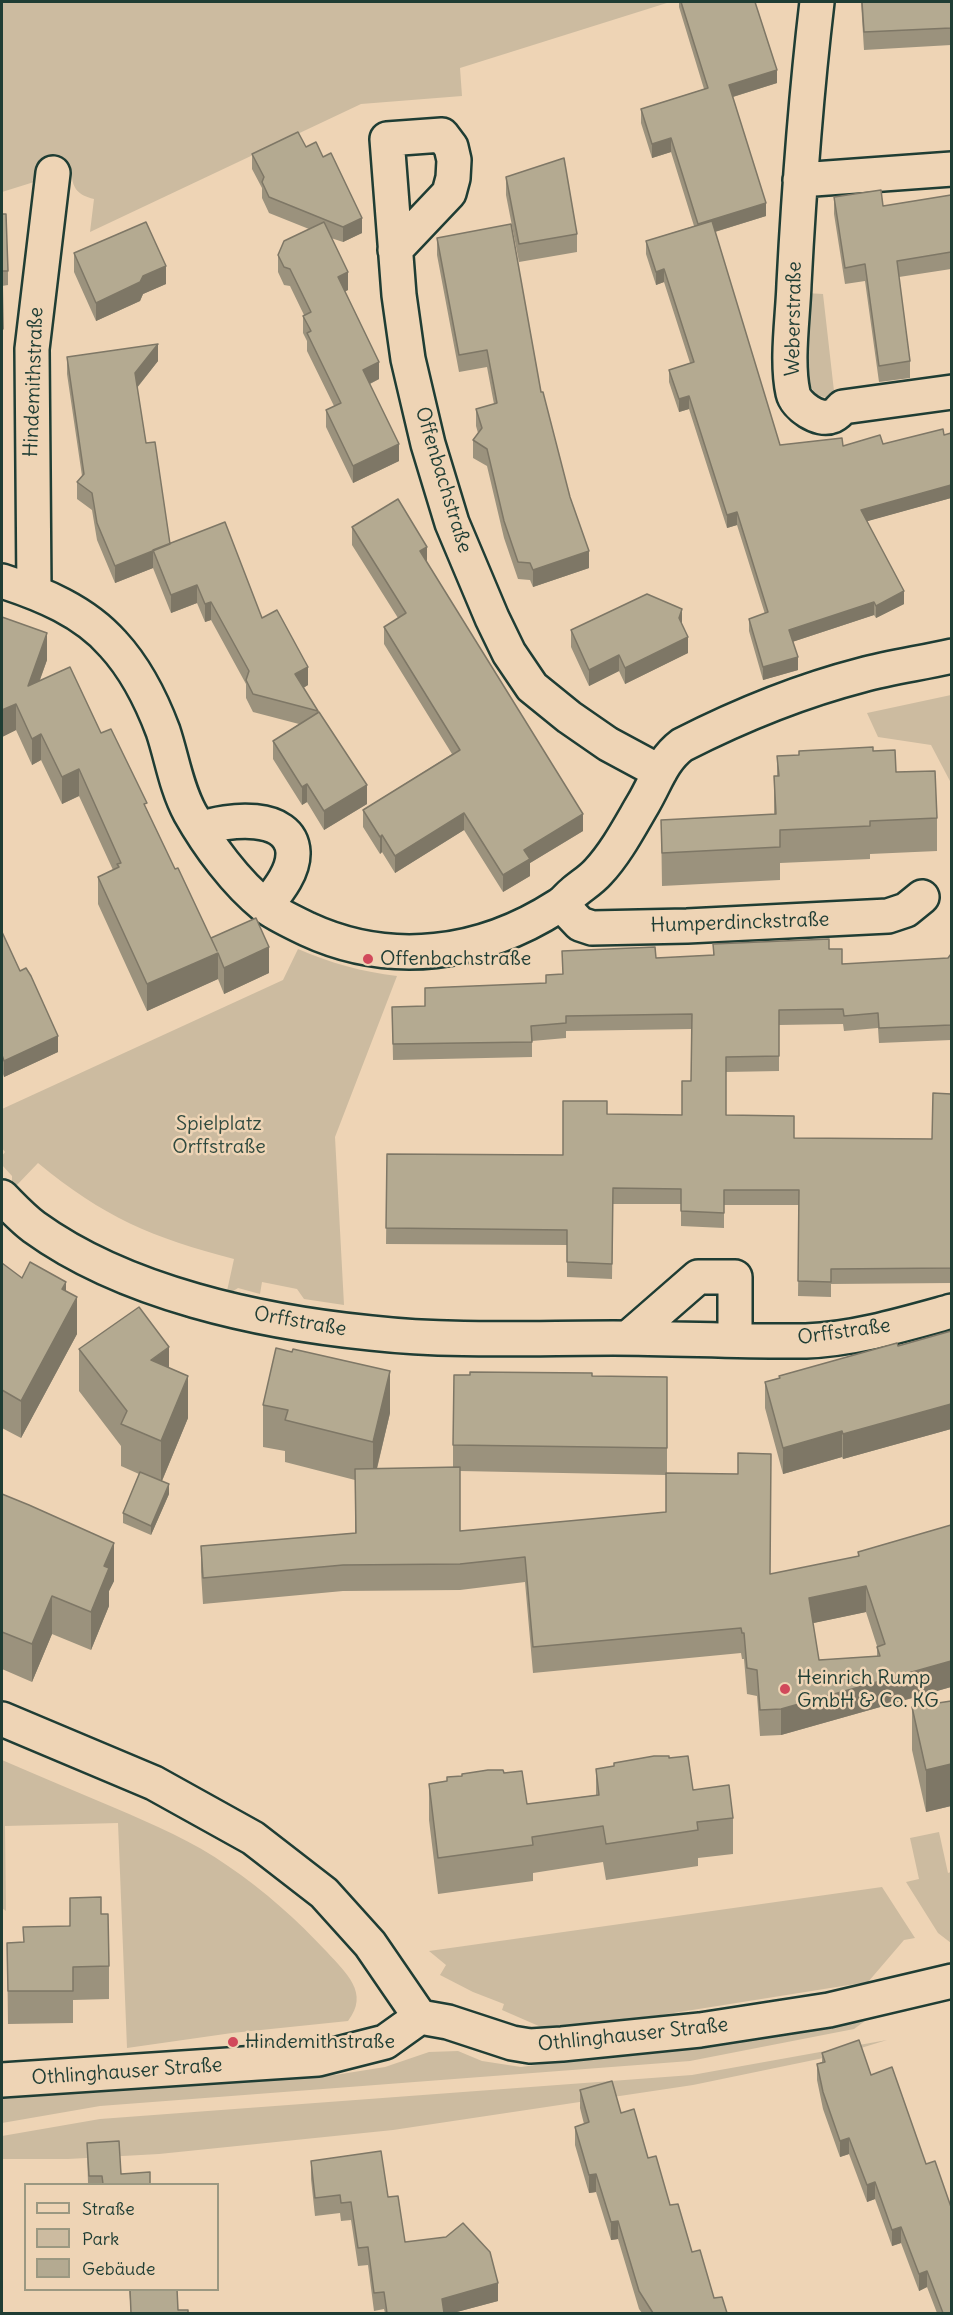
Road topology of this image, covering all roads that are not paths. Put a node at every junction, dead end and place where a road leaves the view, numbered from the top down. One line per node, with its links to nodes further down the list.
1 (817, 2): 4 (street, Weberstraße)
2 (951, 169): 4 (street)
3 (53, 173): 8 (street, Hindemithstraße)
4 (800, 180): 6 (street, Weberstraße)
5 (395, 250): 10 (street, Offenbachstraße)
6 (951, 392)
7 (2, 581): 8 (street)
8 (34, 591): 11 (street)
9 (951, 656): 10 (street)
10 (660, 772): 13 (street)
11 (201, 829): 14 (street); 14 (street)
12 (922, 897): 13 (street, Humperdinckstraße)
13 (561, 904): 14 (street)
14 (266, 906)
15 (2, 1197): 17 (street, Orffstraße)
16 (951, 1311): 18 (street, Orffstraße)
17 (628, 1338): 18 (street, Orffstraße); 18 (street)
18 (735, 1339)
19 (2, 1719): 21 (street)
20 (951, 1981): 21 (street, Othlinghauser Straße)
21 (420, 2017): 22 (street, Othlinghauser Straße)
22 (2, 2080)

